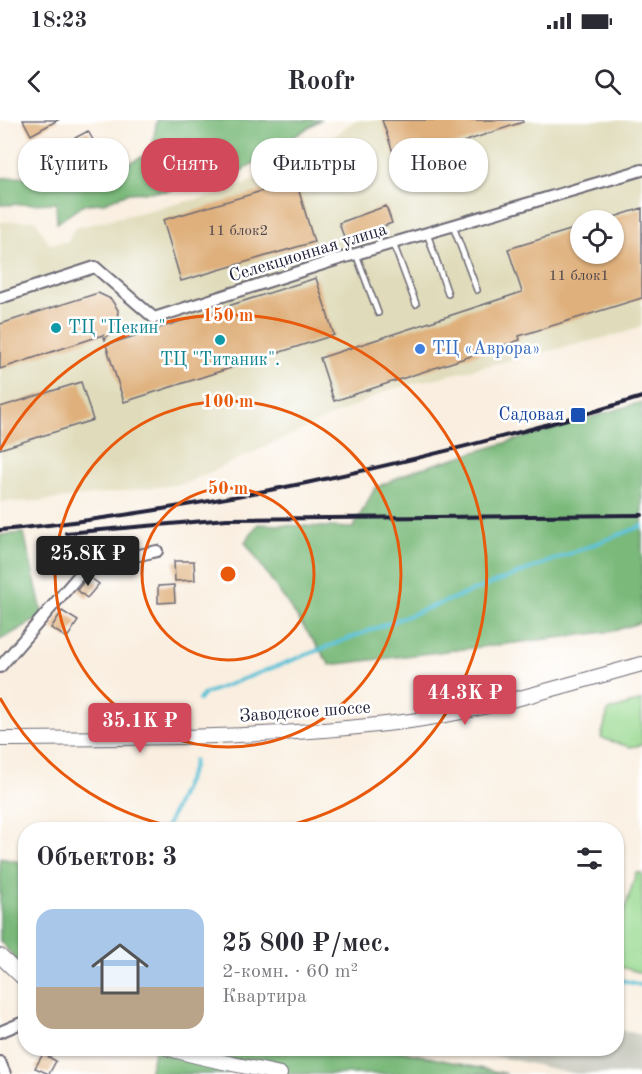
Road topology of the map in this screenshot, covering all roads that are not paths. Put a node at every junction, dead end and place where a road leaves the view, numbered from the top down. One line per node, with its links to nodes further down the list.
1 (642, 170): 2 (street, Селекционная улица)
2 (453, 226): 3 (street, Селекционная улица); 6 (lane)
3 (427, 233): 4 (street, Селекционная улица); 7 (lane)
4 (393, 243): 5 (street, Селекционная улица); 9 (lane)
5 (356, 254): 8 (street, Селекционная улица); 10 (lane)
6 (477, 290)
7 (448, 294)
8 (0, 298)
9 (416, 304)
10 (378, 313)
11 (157, 551): 13 (street)
12 (642, 664): 14 (main road, Заводское шоссе)
13 (0, 667)
14 (0, 739)
15 (0, 956): 16 (main road)
16 (18, 974)
17 (18, 1024): 18 (street)
18 (0, 1032)
19 (191, 1056): 21 (main road)
20 (0, 1062): 22 (street)
21 (239, 1069): 23 (main road)
22 (5, 1074)
23 (280, 1074)

